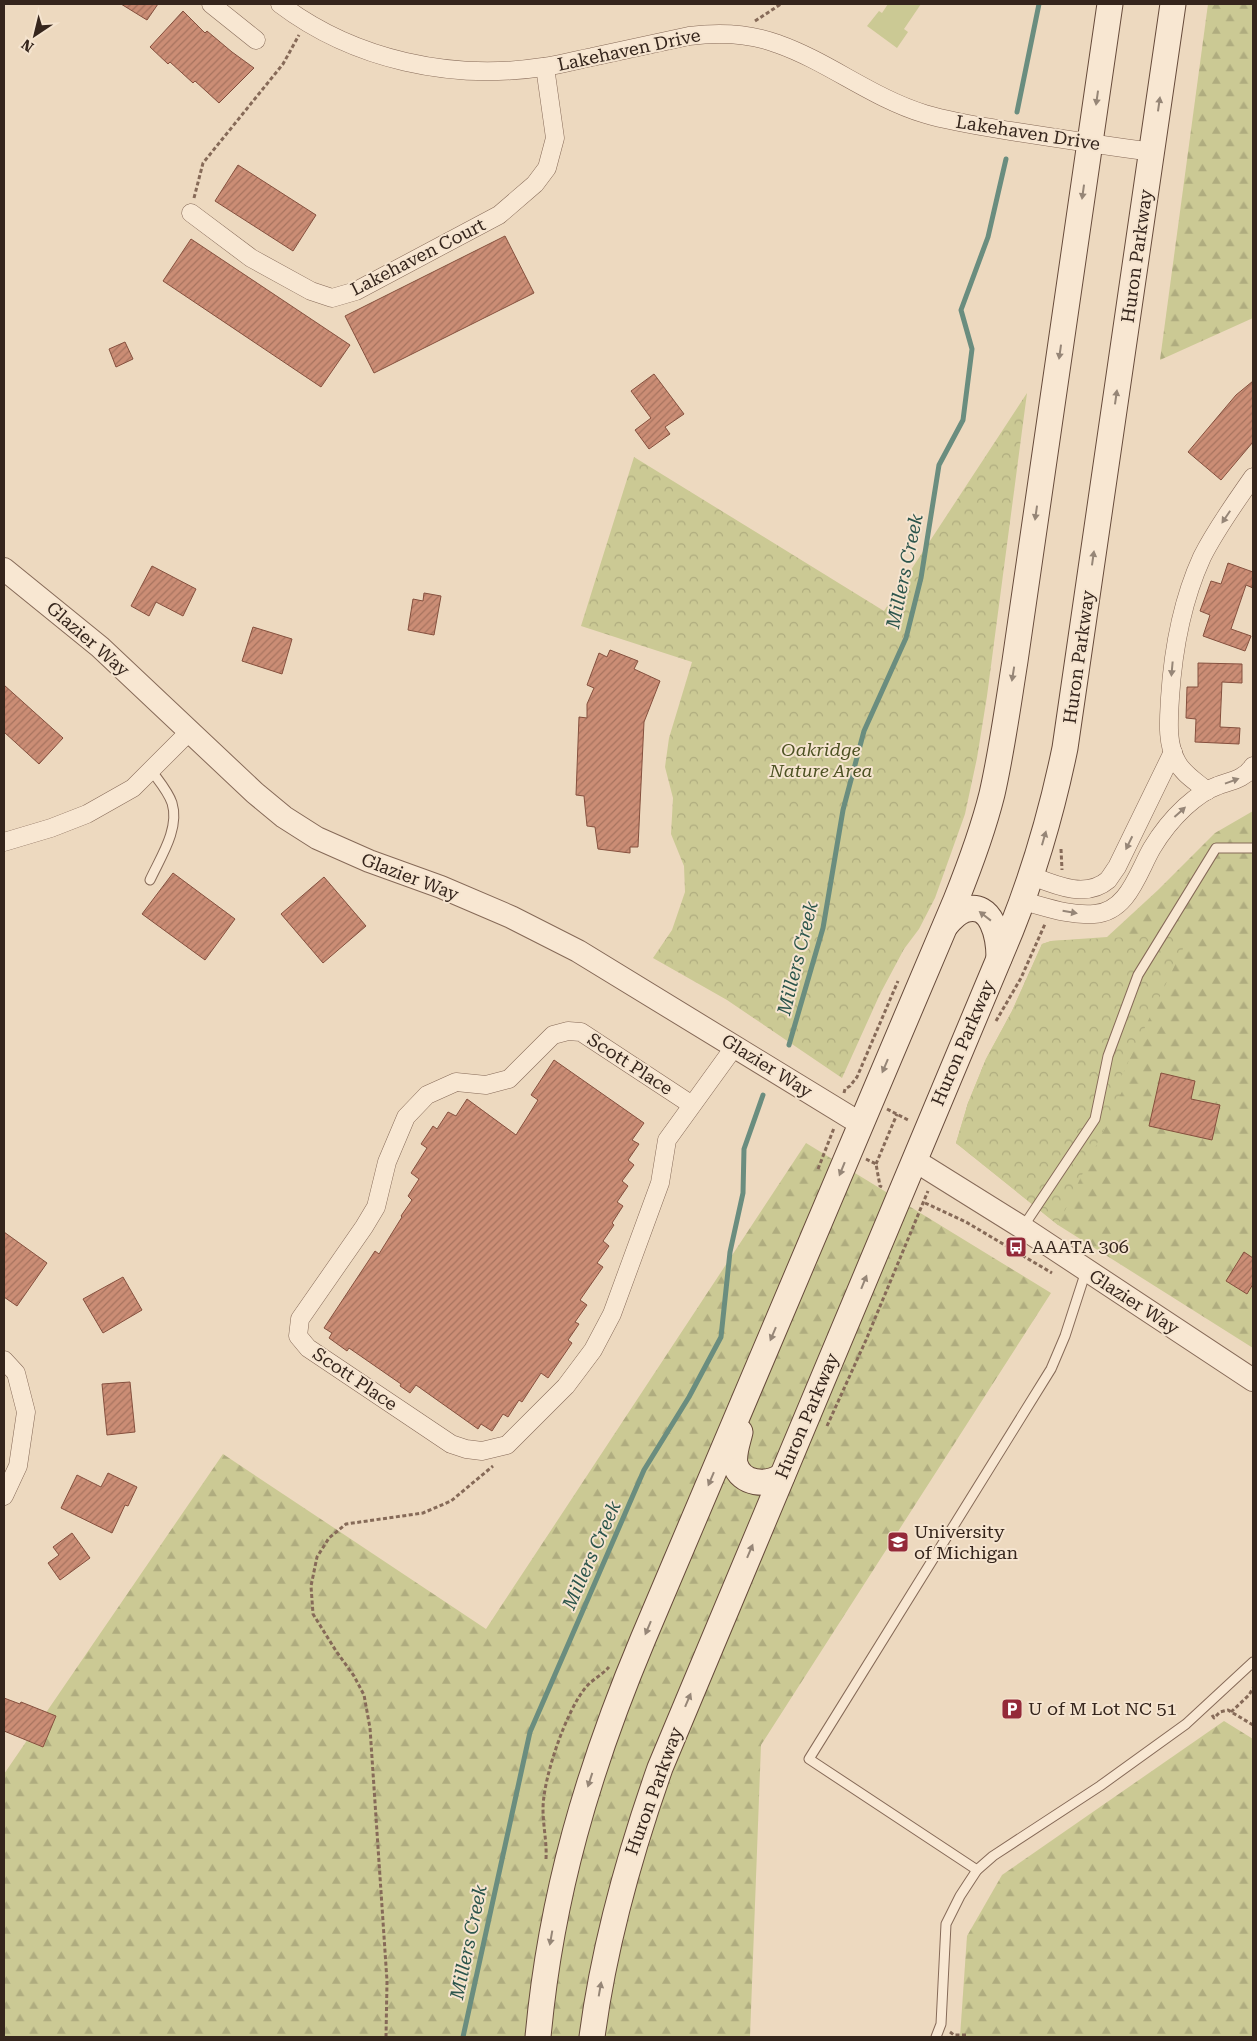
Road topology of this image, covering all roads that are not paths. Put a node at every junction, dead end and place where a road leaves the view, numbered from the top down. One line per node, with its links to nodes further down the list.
1 (211, 4): 5 (street)
2 (280, 4): 6 (street, Lakehaven Drive)
3 (1110, 4): 7 (main road, one-way to 7)
4 (1173, 4): 8 (main road, Huron Parkway, one-way to 4)
5 (256, 40)
6 (545, 67): 7 (street, Lakehaven Drive); 9 (street, Lakehaven Court)
7 (1090, 143): 8 (street, Lakehaven Drive); 22 (main road, one-way to 22)
8 (1152, 152): 19 (main road, Huron Parkway, one-way to 8)
9 (191, 213)
10 (1253, 477): 13 (street, one-way to 13)
11 (4, 568): 12 (street, Glazier Way)
12 (189, 732): 15 (street); 24 (street, Glazier Way)
13 (1173, 752): 16 (street); 19 (street, one-way to 19)
14 (1253, 766): 16 (street, one-way to 14)
15 (151, 770): 17 (street); 20 (lane)
16 (1207, 791): 21 (street, one-way to 16)
17 (4, 842)
18 (1253, 848): 28 (lane)
19 (1032, 876): 21 (main road, Huron Parkway)
20 (150, 880)
21 (1023, 901): 23 (main road, Huron Parkway)
22 (946, 924): 23 (main road, one-way to 22); 26 (main road, one-way to 26)
23 (999, 958): 27 (main road, Huron Parkway)
24 (735, 1046): 25 (street, Scott Place); 26 (street, Glazier Way)
25 (692, 1104): 25 (street, Scott Place)
26 (861, 1124): 32 (main road, one-way to 32)
27 (914, 1160): 28 (street, Glazier Way); 33 (main road, Huron Parkway, one-way to 27)
28 (1023, 1228): 29 (street, Glazier Way)
29 (1086, 1270): 31 (street, Glazier Way); 36 (lane)
30 (4, 1360): 34 (street)
31 (1253, 1380)
32 (751, 1386): 33 (main road); 37 (main road, one-way to 37)
33 (782, 1476): 38 (main road, Huron Parkway, one-way to 33)
34 (4, 1496)
35 (1253, 1662): 36 (lane)
36 (977, 1870): 39 (lane)
37 (538, 2037)
38 (592, 2037)
39 (936, 2037)

